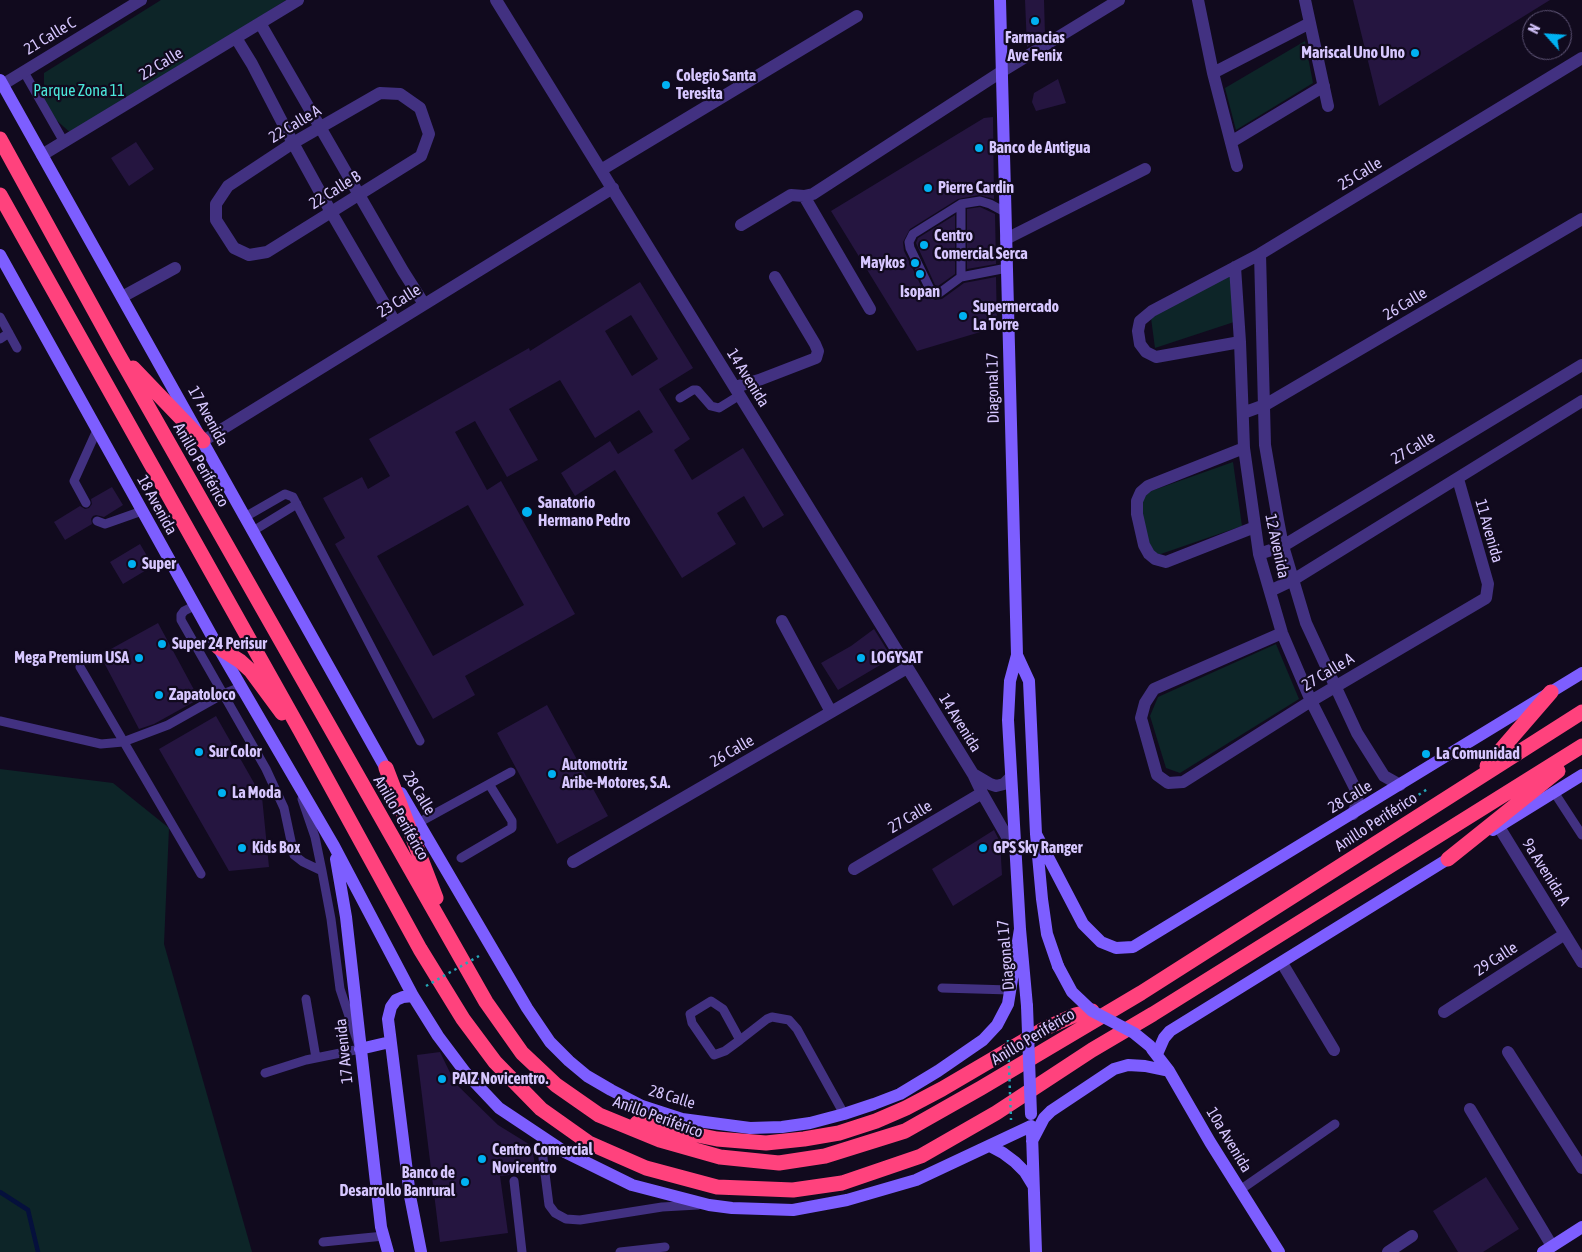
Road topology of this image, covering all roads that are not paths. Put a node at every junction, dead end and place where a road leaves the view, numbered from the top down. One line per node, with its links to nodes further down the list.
1 (141, 0): 13 (street, 21 Calle C)
2 (298, 0): 9 (street, 22 Calle)
3 (496, 0): 28 (street, 14 Avenida)
4 (1000, 0): 14 (street, Diagonal 17)
5 (1119, 0): 14 (street)
6 (1198, 0): 15 (street)
7 (1305, 0): 10 (street)
8 (857, 16): 28 (street)
9 (260, 23): 11 (street, 22 Calle); 19 (street)
10 (1310, 24): 15 (street); 17 (street)
11 (236, 38): 21 (street, 22 Calle); 23 (street)
12 (1582, 58): 40 (street, 25 Calle)
13 (24, 72): 16 (street, 21 Calle C); 21 (lane)
14 (1001, 72): 32 (street); 35 (street, Diagonal 17)
15 (1213, 74): 22 (street)
16 (1, 83): 24 (street, 17 Avenida)
17 (1324, 86): 18 (street); 22 (street)
18 (1328, 106)
19 (320, 128): 23 (street, 22 Calle A); 25 (street, 22 Calle A); 31 (street)
20 (0, 139): 56 (highway, Anillo Periférico)
21 (64, 142): 24 (street, 22 Calle)
22 (1231, 142): 26 (street)
23 (292, 143): 34 (street); 39 (street, 22 Calle A)
24 (42, 155): 47 (street, 17 Avenida)
25 (421, 156): 31 (street, 22 Calle B)
26 (1237, 166)
27 (1145, 169): 38 (street)
28 (602, 170): 29 (street, 14 Avenida)
29 (613, 188): 48 (street, 23 Calle); 58 (street, 14 Avenida)
30 (0, 194): 95 (highway)
31 (359, 194): 34 (street, 22 Calle B); 48 (street)
32 (804, 196): 37 (street); 49 (street)
33 (961, 204): 35 (lane); 46 (lane); 46 (lane)
34 (331, 212): 39 (street, 22 Calle B); 51 (street)
35 (1005, 212): 38 (street, Diagonal 17)
36 (1582, 219): 61 (street, 26 Calle)
37 (741, 225)
38 (1006, 240): 44 (street, Diagonal 17)
39 (267, 252)
40 (1260, 254): 42 (street, 25 Calle); 61 (street, 12 Avenida)
41 (0, 256): 63 (street, 18 Avenida)
42 (1235, 267): 54 (street, 12 Avenida); 54 (street, 25 Calle)
43 (174, 268): 47 (street)
44 (1006, 268): 46 (lane); 83 (street, Diagonal 17)
45 (775, 277): 58 (street)
46 (961, 277)
47 (122, 297): 64 (street, 17 Avenida)
48 (424, 304): 51 (street, 23 Calle)
49 (870, 309)
50 (0, 317): 52 (lane)
51 (395, 322): 64 (street, 23 Calle)
52 (9, 333): 53 (lane); 55 (lane)
53 (0, 339)
54 (1240, 342): 62 (street, 12 Avenida)
55 (17, 348)
56 (117, 352): 64 (highway); 126 (highway, Anillo Periférico)
57 (1582, 365): 74 (street, 27 Calle)
58 (737, 391): 59 (lane); 85 (street, 14 Avenida)
59 (680, 398)
60 (1582, 401): 66 (street)
61 (1265, 406): 62 (street, 26 Calle); 74 (street, 12 Avenida)
62 (1243, 412): 65 (street, 12 Avenida)
63 (97, 430): 67 (lane); 69 (street, 18 Avenida)
64 (203, 441): 70 (street, 17 Avenida)
65 (1244, 448): 72 (street, 12 Avenida); 72 (street)
66 (1458, 479): 76 (street); 78 (street, 11 Avenida)
67 (86, 503)
68 (297, 504): 70 (lane); 73 (lane); 96 (lane)
69 (142, 510): 71 (lane); 79 (street, 18 Avenida)
70 (245, 517): 73 (street, 17 Avenida)
71 (97, 521)
72 (1255, 527): 75 (street, 12 Avenida)
73 (253, 531): 100 (street, 17 Avenida)
74 (1284, 546): 75 (street, 27 Calle); 76 (street, 12 Avenida)
75 (1259, 554): 77 (street, 12 Avenida)
76 (1293, 580): 77 (street); 87 (street, 12 Avenida)
77 (1270, 591): 81 (street, 12 Avenida)
78 (1488, 592): 87 (street, 27 Calle A)
79 (194, 606): 82 (street, 18 Avenida); 90 (lane)
80 (782, 621): 92 (street)
81 (1282, 633): 91 (street, 12 Avenida); 91 (street, 27 Calle A)
82 (218, 647): 88 (street, 18 Avenida); 95 (highway)
83 (1017, 655): 104 (street, Diagonal 17); 114 (street, Diagonal 17)
84 (80, 667): 97 (lane)
85 (907, 668): 92 (street, 26 Calle); 102 (street, 14 Avenida)
86 (1582, 672): 89 (street, 28 Calle)
87 (1335, 686): 91 (street, 27 Calle A); 108 (street, 12 Avenida)
88 (241, 687): 90 (lane); 106 (street, 18 Avenida)
89 (1551, 692): 105 (highway); 108 (street, 28 Calle)
90 (223, 694): 97 (lane); 122 (lane)
91 (1311, 700): 111 (street, 12 Avenida)
92 (831, 712): 120 (street, 26 Calle)
93 (1582, 712): 105 (highway, Anillo Periférico)
94 (0, 721): 97 (lane)
95 (300, 730): 98 (highway)
96 (420, 741)
97 (122, 742): 123 (lane)
98 (1582, 746)
99 (1582, 752): 119 (highway)
100 (386, 768): 112 (street, 28 Calle); 126 (highway)
101 (511, 772): 107 (lane)
102 (972, 774): 104 (street, 14 Avenida); 110 (street, 14 Avenida)
103 (1582, 774): 109 (street)
104 (1011, 777): 117 (street, Diagonal 17)
105 (1475, 780): 146 (highway, Anillo Periférico)
106 (297, 782): 116 (street, 18 Avenida); 122 (lane)
107 (489, 784): 112 (lane); 118 (lane)
108 (1400, 785): 111 (street, 28 Calle)
109 (1554, 792): 113 (street); 115 (lane)
110 (982, 793): 117 (street, 14 Avenida); 121 (street, 27 Calle)
111 (1353, 814): 114 (street, 28 Calle)
112 (418, 823): 145 (street, 28 Calle)
113 (1499, 827): 119 (street); 125 (street, 9a Avenida A)
114 (1036, 834): 133 (street, Diagonal 17, bridge)
115 (1582, 835)
116 (334, 846): 131 (street); 137 (street, 17 Avenida)
117 (1014, 849): 124 (street, Diagonal 17)
118 (461, 858)
119 (1448, 859): 128 (street)
120 (573, 862)
121 (854, 869)
122 (322, 871): 137 (lane)
123 (201, 874)
124 (1020, 929): 130 (street, 28 Calle); 147 (street, Diagonal 17, bridge)
125 (1565, 934): 127 (street, 9a Avenida A); 134 (street, 29 Calle)
126 (454, 946): 146 (highway, Anillo Periférico)
127 (1582, 962)
128 (1282, 963): 138 (street); 139 (street)
129 (942, 988): 130 (lane)
130 (1010, 990): 145 (street, 28 Calle)
131 (413, 996): 136 (street); 149 (street)
132 (306, 1000): 141 (lane)
133 (1092, 1011): 138 (street, Diagonal 17, bridge); 146 (highway)
134 (1444, 1012)
135 (740, 1040): 135 (lane); 145 (lane)
136 (390, 1042): 137 (street); 164 (street)
137 (360, 1049): 141 (lane); 158 (street, 17 Avenida)
138 (1153, 1050): 142 (street, 10a Avenida)
139 (1334, 1050)
140 (1508, 1052): 152 (street)
141 (316, 1058): 143 (lane)
142 (1169, 1071): 150 (street); 155 (street, 10a Avenida)
143 (265, 1072)
144 (1470, 1109): 162 (street)
145 (844, 1114)
146 (599, 1115)
147 (1031, 1120): 150 (street, Diagonal 17); 151 (street)
148 (1336, 1124): 155 (lane)
149 (543, 1138): 156 (street); 156 (lane)
150 (1032, 1141): 154 (street, Diagonal 17)
151 (990, 1146): 154 (street); 156 (street)
152 (1582, 1168)
153 (514, 1181): 165 (lane)
154 (1033, 1185): 167 (street, Diagonal 17)
155 (1240, 1190): 168 (street, 10a Avenida)
156 (709, 1205)
157 (1582, 1227): 162 (street)
158 (384, 1236): 160 (lane); 163 (street, 17 Avenida)
159 (1412, 1236): 169 (street)
160 (323, 1242)
161 (665, 1247): 166 (lane)
162 (1548, 1249)
163 (388, 1252)
164 (421, 1252)
165 (522, 1252)
166 (620, 1252)
167 (1036, 1252)
168 (1278, 1252)
169 (1388, 1252)

